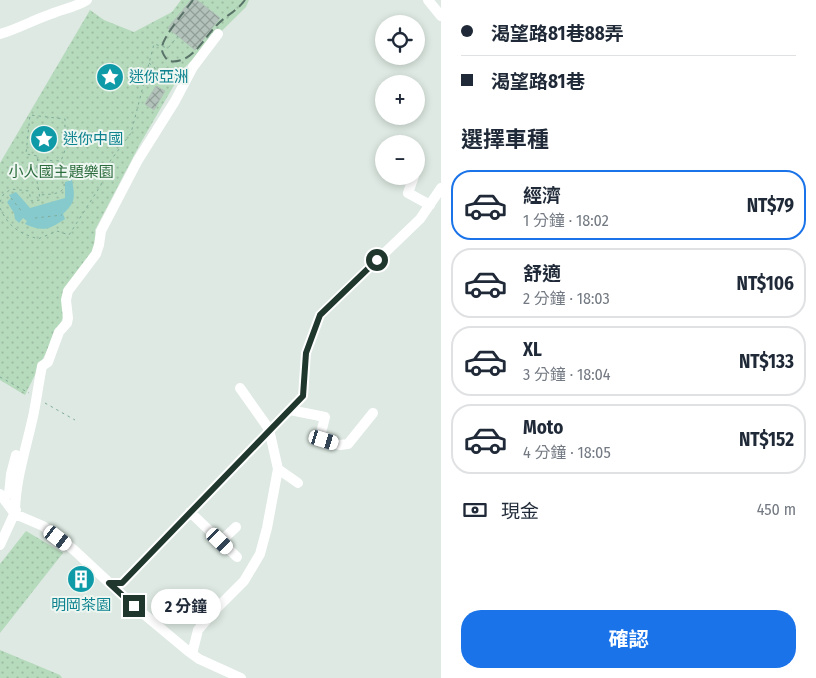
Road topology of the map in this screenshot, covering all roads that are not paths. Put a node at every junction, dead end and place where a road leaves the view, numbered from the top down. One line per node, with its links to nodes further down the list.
1 (87, 0): 4 (street)
2 (428, 0): 3 (street)
3 (441, 16)
4 (0, 34)
5 (218, 34): 17 (street)
6 (411, 185): 8 (street)
7 (441, 188): 8 (street)
8 (430, 205): 10 (street)
9 (240, 388): 12 (street)
10 (290, 410): 11 (street); 12 (street)
11 (373, 413)
12 (269, 429): 13 (street); 16 (street)
13 (278, 469): 14 (street); 23 (street)
14 (298, 483)
15 (0, 494): 17 (street)
16 (190, 512): 19 (street); 22 (street)
17 (15, 514): 20 (street); 22 (street)
18 (236, 527): 19 (street)
19 (220, 541): 21 (street)
20 (0, 545)
21 (237, 557)
22 (109, 583): 23 (street)
23 (192, 654): 24 (street)
24 (241, 678)

